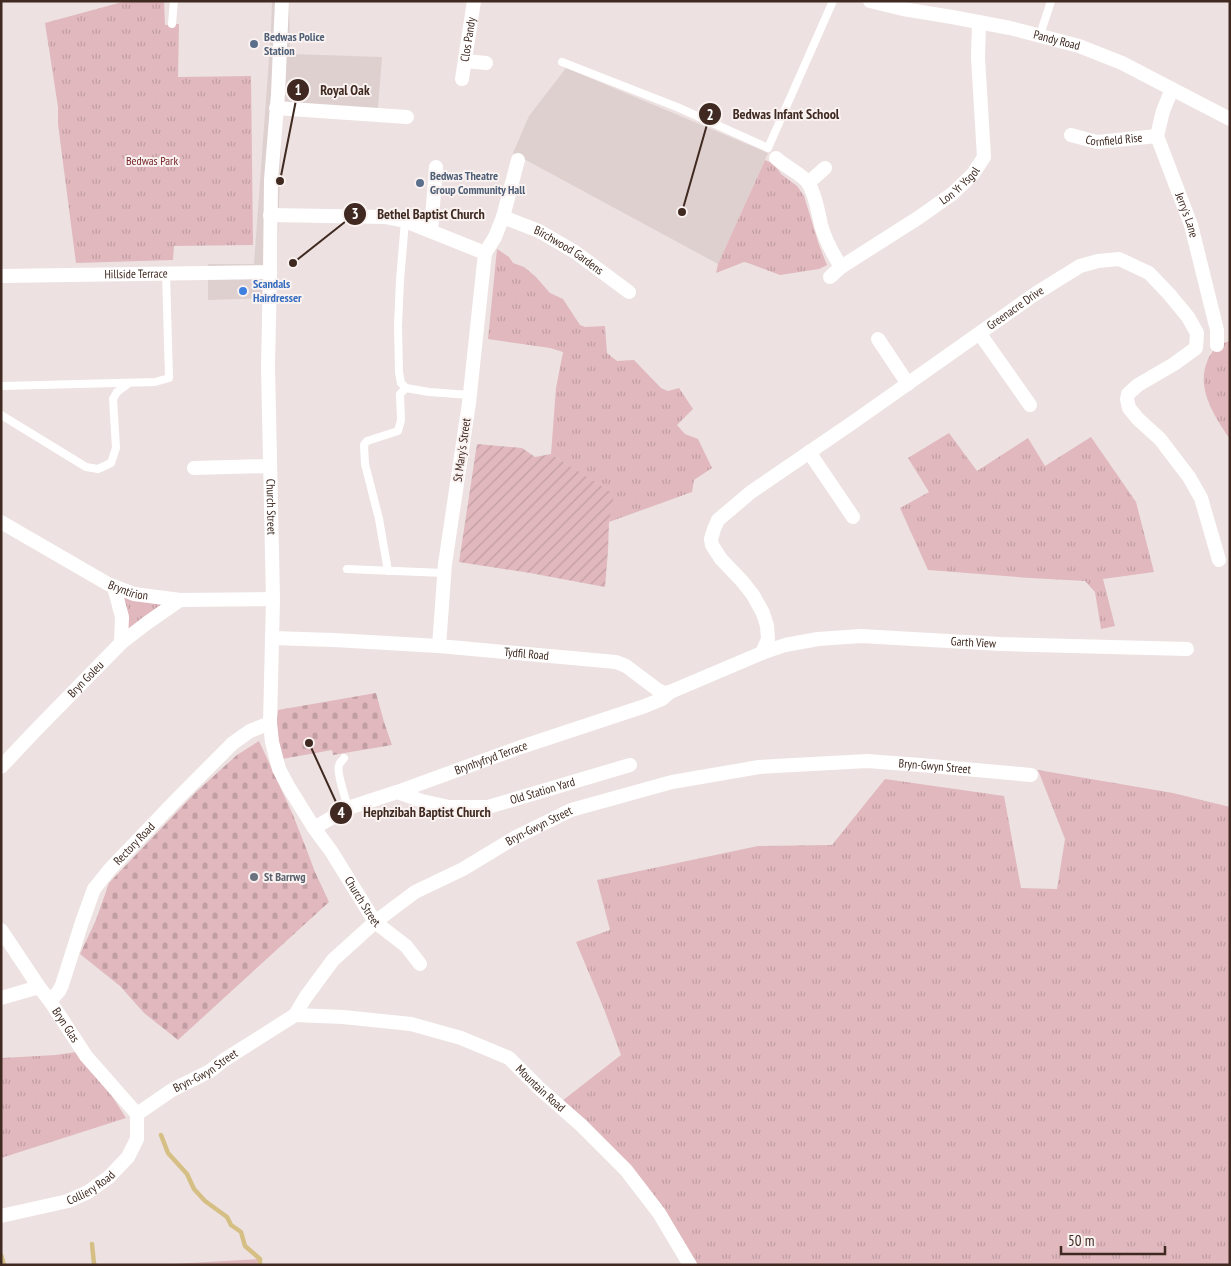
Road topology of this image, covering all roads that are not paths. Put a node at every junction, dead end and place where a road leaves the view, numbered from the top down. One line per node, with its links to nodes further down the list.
1 (174, 1): 9 (lane)
2 (282, 1): 16 (street, Church Street)
3 (474, 1): 11 (street, Clos Pandy)
4 (833, 1): 21 (lane)
5 (870, 1): 7 (street, Pandy Road)
6 (1051, 1): 10 (lane)
7 (923, 7): 8 (street, Pandy Road)
8 (979, 22): 10 (street, Pandy Road); 31 (street, Lon Yr Ysgol)
9 (172, 24)
10 (1040, 35): 15 (street, Pandy Road)
11 (465, 61): 13 (street); 14 (street, Clos Pandy)
12 (562, 62): 21 (lane)
13 (486, 63)
14 (462, 79)
15 (1172, 90): 18 (street, Pandy Road); 20 (street)
16 (276, 108): 17 (street); 26 (street, Church Street)
17 (407, 117)
18 (1230, 119)
19 (1071, 134): 20 (street, Cornfield Rise)
20 (1157, 136): 39 (street, Jerry's Lane)
21 (772, 153): 25 (street)
22 (518, 160): 27 (street, St Mary's Street)
23 (436, 167): 29 (street)
24 (825, 168): 25 (street)
25 (808, 183): 31 (street)
26 (270, 214): 28 (street); 32 (street, Church Street)
27 (503, 217): 30 (street, St Mary's Street); 36 (street, Birchwood Gardens)
28 (405, 221): 29 (street); 43 (lane)
29 (430, 232): 30 (street)
30 (485, 253): 44 (street, St Mary's Street)
31 (841, 267): 35 (street, Lon Yr Ysgol)
32 (270, 272): 33 (street, Hillside Terrace); 48 (street, Church Street)
33 (166, 273): 34 (street, Hillside Terrace); 40 (lane)
34 (1, 276)
35 (830, 277)
36 (629, 292)
37 (980, 334): 41 (street, Greenacre Drive); 45 (street); 52 (street, Greenacre Drive)
38 (878, 338): 41 (street)
39 (1217, 345)
40 (129, 383): 42 (lane); 46 (lane)
41 (908, 384): 47 (street, Greenacre Drive)
42 (1, 386)
43 (406, 388): 44 (lane); 54 (lane)
44 (470, 394): 55 (street, St Mary's Street)
45 (1030, 405)
46 (1, 415)
47 (809, 452): 50 (street); 63 (street, Greenacre Drive)
48 (270, 466): 49 (street); 57 (street, Church Street)
49 (194, 468)
50 (853, 517)
51 (1, 522): 56 (street, Bryntirion)
52 (1219, 560)
53 (347, 569): 54 (lane)
54 (388, 571): 55 (lane)
55 (444, 573): 61 (street, St Mary's Street)
56 (114, 587): 58 (street, Bryntirion); 60 (street)
57 (272, 599): 58 (street, Bryntirion); 59 (street, Church Street)
58 (180, 600): 60 (street, Bryn Goleu)
59 (272, 638): 61 (street, Tydfil Road); 65 (street, Church Street)
60 (122, 643): 68 (street, Bryn Goleu)
61 (439, 646): 64 (street, Tydfil Road)
62 (1187, 649): 63 (street, Garth View)
63 (762, 653): 64 (street)
64 (670, 692): 70 (street, Brynhyfryd Terrace)
65 (270, 723): 72 (street, Church Street); 78 (street, Rectory Road)
66 (344, 758): 71 (lane)
67 (630, 765): 70 (street, Old Station Yard)
68 (1, 767)
69 (1031, 775): 73 (street, Bryn-Gwyn Street)
70 (397, 792): 71 (street, Brynhyfryd Terrace)
71 (348, 808): 72 (street, Brynhyfryd Terrace)
72 (314, 828): 73 (street, Church Street)
73 (375, 922): 75 (street, Church Street); 79 (street, Bryn-Gwyn Street)
74 (1, 930): 76 (street, Bryn Glas)
75 (420, 964)
76 (39, 987): 77 (street); 78 (street, Bryn Glas)
77 (1, 998)
78 (50, 1001): 80 (street, Bryn Glas)
79 (295, 1015): 80 (street, Bryn-Gwyn Street); 82 (street, Mountain Road)
80 (137, 1114): 81 (street, Colliery Road)
81 (1, 1216)
82 (690, 1265)

